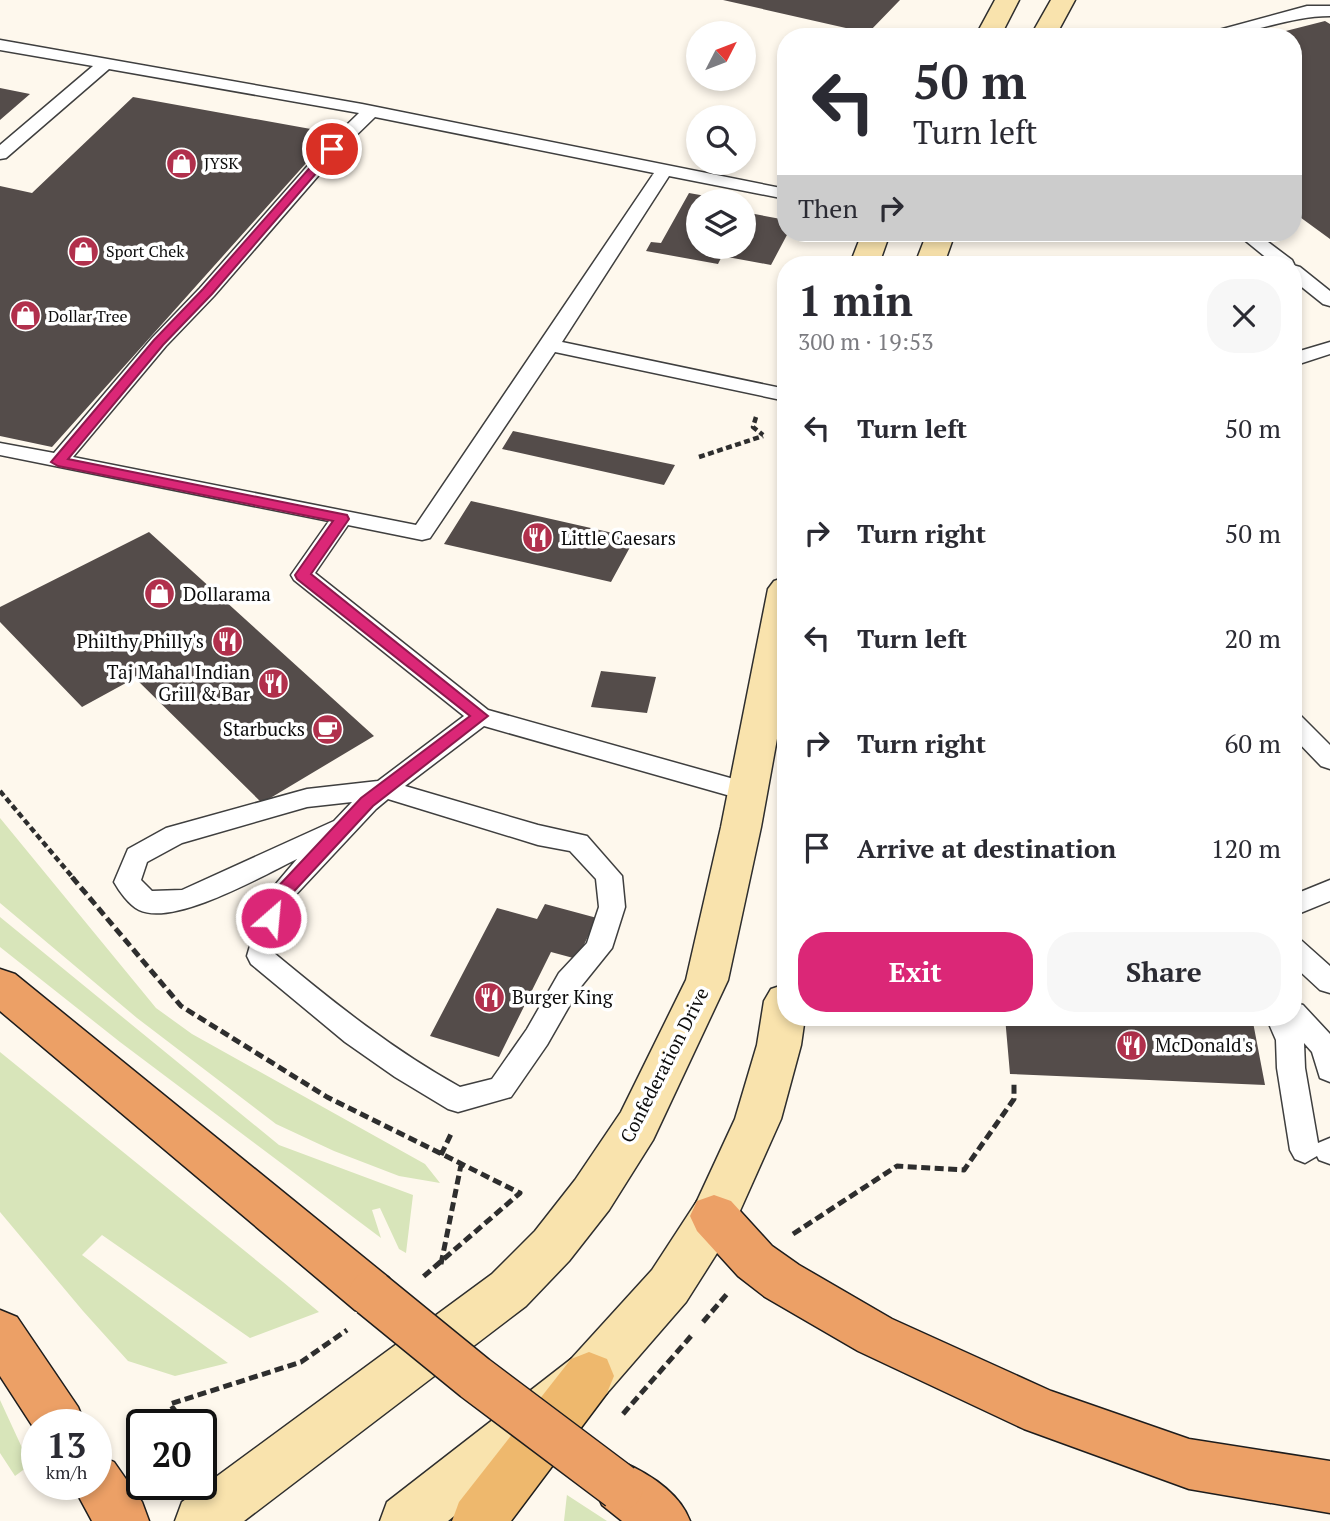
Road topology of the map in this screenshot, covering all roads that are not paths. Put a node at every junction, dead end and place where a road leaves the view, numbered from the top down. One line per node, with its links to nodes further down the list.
1 (1007, 0): 4 (main road)
2 (1063, 0): 5 (main road)
3 (1330, 11): 6 (lane)
4 (991, 28)
5 (1047, 28)
6 (1244, 28)
7 (0, 44): 8 (lane)
8 (107, 63): 9 (lane); 10 (lane)
9 (370, 111): 11 (lane); 22 (lane)
10 (0, 154)
11 (665, 169): 12 (lane); 17 (lane)
12 (777, 192)
13 (1257, 242): 14 (lane)
14 (1275, 256)
15 (1302, 278): 16 (lane)
16 (1330, 300)
17 (550, 345): 20 (lane); 23 (lane)
18 (1330, 348): 19 (lane)
19 (1302, 357)
20 (777, 393)
21 (0, 449): 22 (lane)
22 (58, 462): 23 (lane)
23 (342, 519): 25 (lane)
24 (777, 637): 29 (main road, Confederation Drive)
25 (480, 716): 28 (lane); 29 (lane)
26 (1302, 731): 27 (lane)
27 (1330, 760)
28 (385, 789): 30 (lane); 30 (lane); 30 (lane)
29 (748, 792): 48 (main road, Confederation Drive)
30 (344, 827)
31 (1330, 890): 32 (lane)
32 (1302, 902)
33 (1302, 958): 34 (lane)
34 (1330, 982)
35 (0, 986): 51 (highway, bridge)
36 (1302, 1023): 39 (lane)
37 (782, 1026): 41 (main road)
38 (1284, 1026): 40 (lane)
39 (1330, 1070)
40 (1321, 1151)
41 (714, 1216): 43 (main road); 45 (highway)
42 (0, 1333): 44 (highway)
43 (589, 1376): 49 (main road); 50 (main road)
44 (50, 1409)
45 (1330, 1487)
46 (109, 1500): 47 (highway)
47 (123, 1521)
48 (201, 1521)
49 (406, 1521)
50 (478, 1521)
51 (664, 1521)

